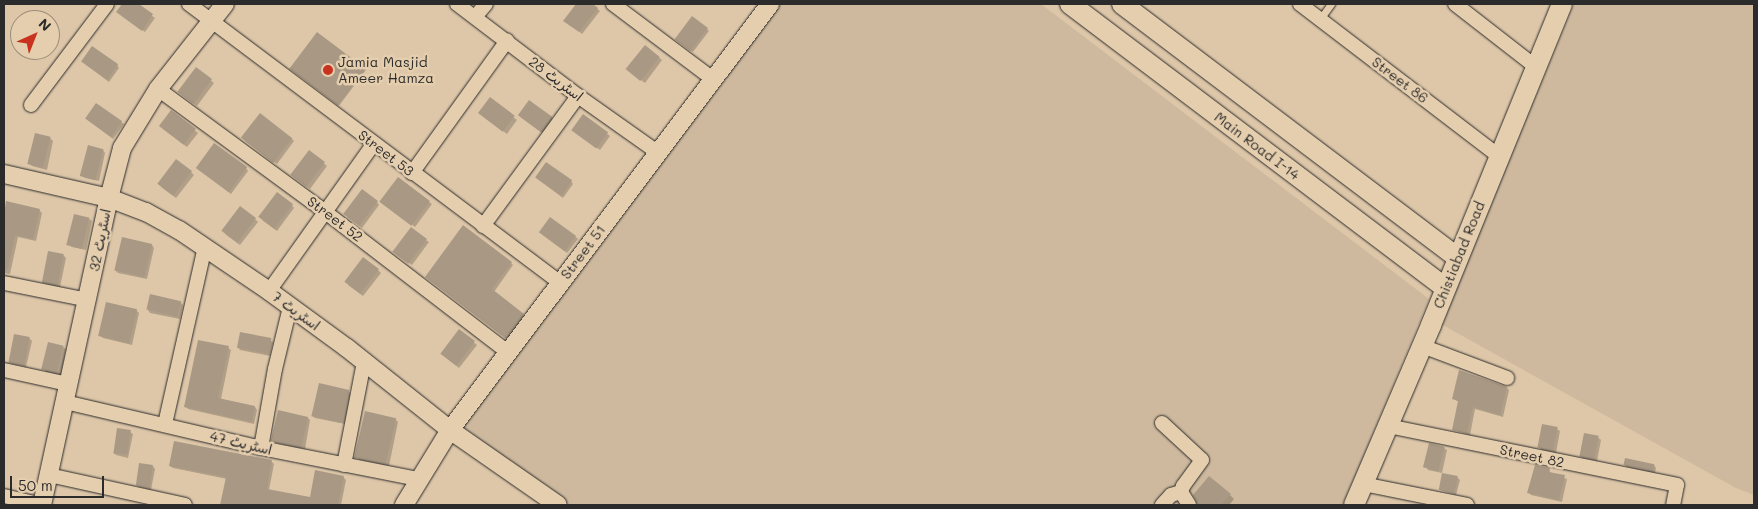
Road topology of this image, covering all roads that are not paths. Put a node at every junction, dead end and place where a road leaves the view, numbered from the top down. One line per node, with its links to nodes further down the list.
1 (107, 4): 22 (street)
2 (189, 4): 16 (street, Street 53)
3 (225, 4): 16 (street, اسٹریٹ 32)
4 (457, 4): 14 (street, اسٹریٹ 28)
5 (486, 4): 14 (street)
6 (613, 4): 19 (street)
7 (1070, 4): 35 (main road, Main Road I-14)
8 (1122, 4): 32 (main road)
9 (1300, 4): 15 (street, Street 86)
10 (1331, 4): 15 (lane)
11 (1455, 4): 18 (street)
12 (1562, 4): 18 (main road, Chistiabad Road)
13 (763, 6): 19 (street, Street 51)
14 (475, 17): 17 (street, اسٹریٹ 28)
15 (1320, 19): 25 (street, Street 86)
16 (212, 21): 20 (street, اسٹریٹ 32); 23 (street, Street 53)
17 (507, 41): 21 (street, اسٹریٹ 28); 26 (street)
18 (1536, 67): 25 (main road, Chistiabad Road)
19 (713, 78): 24 (street, Street 51)
20 (158, 89): 28 (street, اسٹریٹ 32); 29 (street, Street 52)
21 (578, 96): 24 (street, اسٹریٹ 28); 30 (street)
22 (32, 105)
23 (374, 143): 26 (street, Street 53); 29 (street)
24 (658, 152): 34 (street, Street 51)
25 (1499, 156): 32 (main road, Chistiabad Road)
26 (412, 173): 30 (street, Street 53)
27 (4, 174): 28 (street, اسٹریٹ 7)
28 (108, 198): 31 (street, اسٹریٹ 7); 37 (street, اسٹریٹ 32)
29 (324, 211): 36 (street); 40 (street, Street 52)
30 (483, 226): 34 (street, Street 53)
31 (205, 247): 36 (street, اسٹریٹ 7); 47 (street)
32 (1457, 257): 35 (main road, Chistiabad Road)
33 (4, 283): 37 (street)
34 (560, 283): 40 (street, Street 51)
35 (1445, 288): 39 (main road, Chistiabad Road)
36 (268, 291): 38 (street, اسٹریٹ 7)
37 (88, 300): 44 (street, اسٹریٹ 32)
38 (290, 307): 41 (street, اسٹریٹ 7); 50 (street)
39 (1422, 346): 43 (street); 48 (main road, Chistiabad Road)
40 (509, 353): 49 (street, Street 51)
41 (364, 362): 49 (street, اسٹریٹ 7); 51 (street)
42 (4, 370): 44 (street)
43 (1507, 378)
44 (68, 384): 45 (street, اسٹریٹ 32)
45 (65, 402): 47 (street, اسٹریٹ 47); 52 (street, اسٹریٹ 32)
46 (1162, 423): 55 (street)
47 (165, 424): 50 (street, اسٹریٹ 47)
48 (1388, 426): 54 (main road, Chistiabad Road); 66 (street, Street 82)
49 (450, 430): 53 (street, Street 51); 61 (street, اسٹریٹ 7)
50 (261, 448): 51 (street, اسٹریٹ 47)
51 (344, 465): 53 (street, اسٹریٹ 47)
52 (49, 475): 57 (street); 58 (street, اسٹریٹ 32)
53 (418, 480): 60 (street, Street 51)
54 (1363, 484): 64 (main road, Chistiabad Road); 65 (street)
55 (1181, 492): 62 (street); 63 (street)
56 (4, 496): 58 (street)
57 (134, 500): 59 (street)
58 (42, 505)
59 (185, 505)
60 (404, 505)
61 (558, 505)
62 (1162, 505)
63 (1189, 505)
64 (1354, 505)
65 (1467, 505)
66 (1673, 505)

